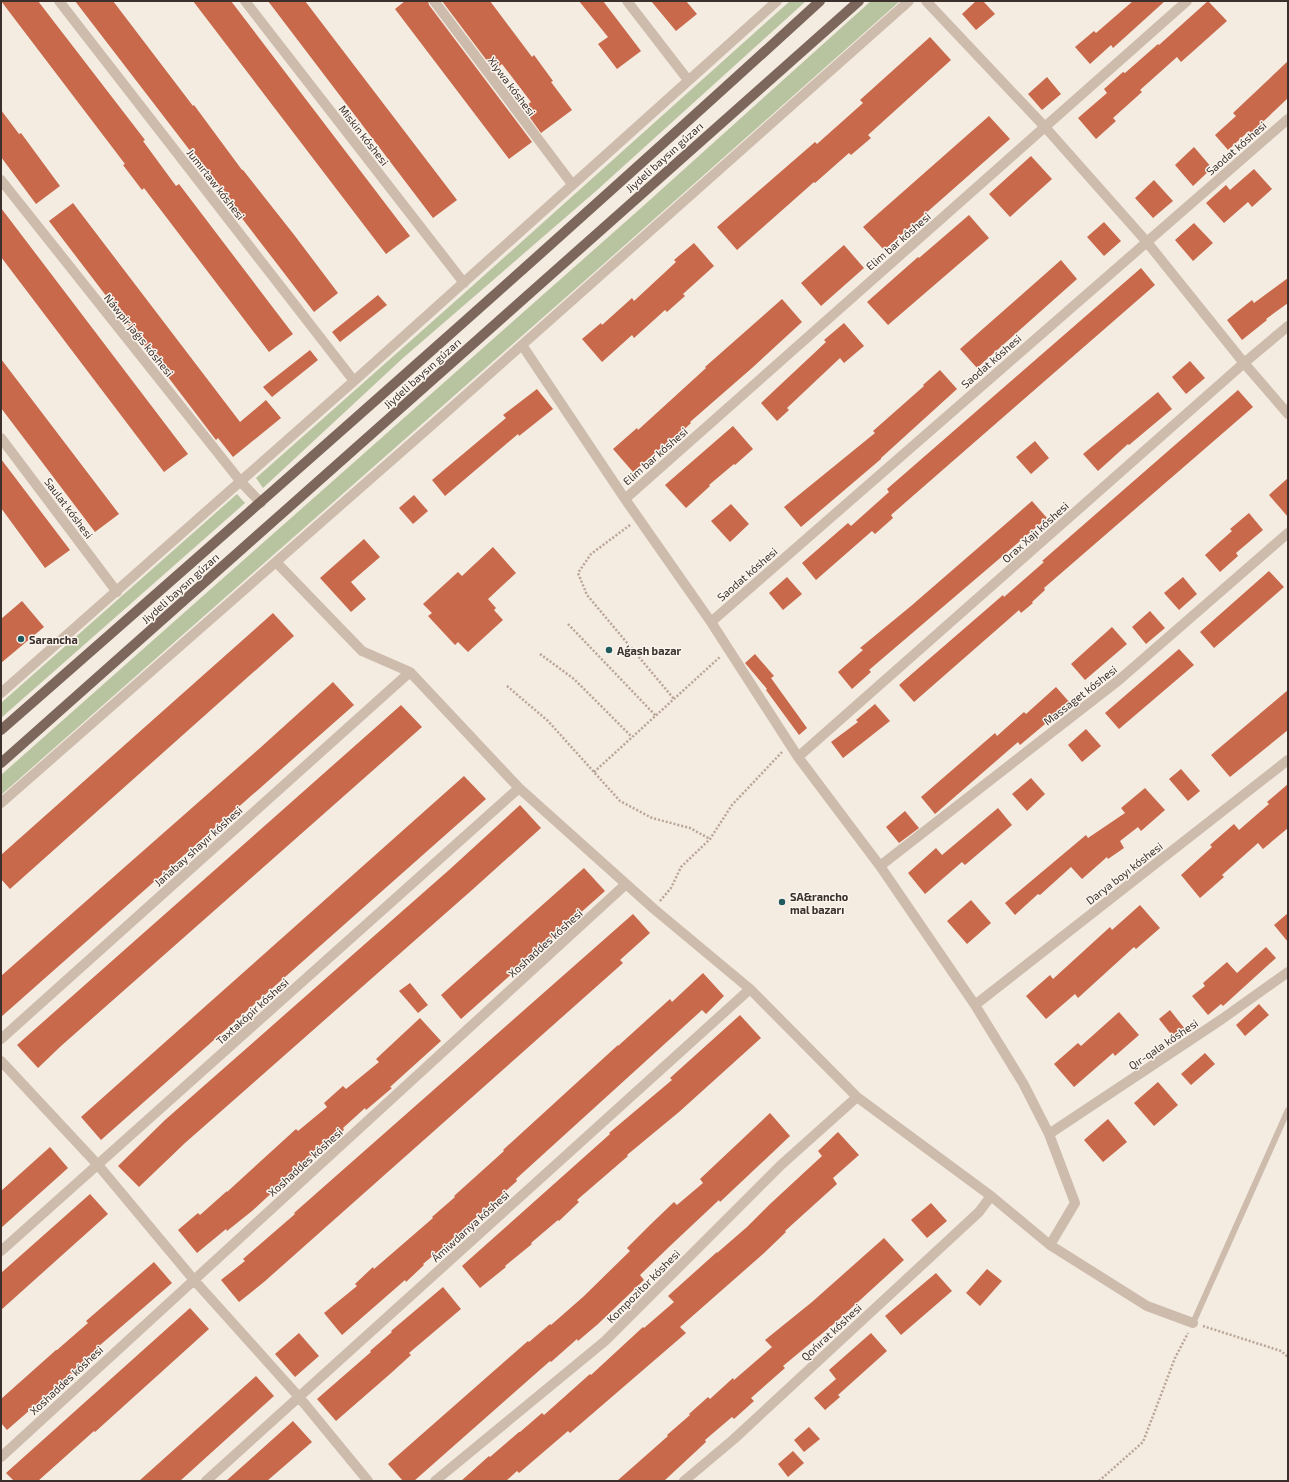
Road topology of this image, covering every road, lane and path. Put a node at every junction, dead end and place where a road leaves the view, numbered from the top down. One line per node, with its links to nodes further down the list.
1 (59, 1): 21 (street, Jumırtaw kóshesi)
2 (245, 1): 17 (street, Miskin kóshesi)
3 (434, 1): 15 (street, Xiywa kóshesi)
4 (627, 1): 11 (street)
5 (777, 1): 11 (street)
6 (820, 1): 26 (main road, Jiydeli baysın gúzarı)
7 (859, 1): 45 (main road, Jiydeli baysın gúzarı)
8 (909, 1): 19 (street)
9 (926, 1): 13 (street)
10 (1188, 1): 13 (street, Elim bar kóshesi)
11 (688, 80): 15 (street)
12 (1288, 119): 16 (street, Saodat kóshesi)
13 (1045, 127): 16 (street); 25 (street, Elim bar kóshesi)
14 (1, 180): 24 (street, Náwpir jaǵıs kóshesi)
15 (572, 184): 17 (street)
16 (1146, 241): 20 (street); 31 (street, Saodat kóshesi)
17 (464, 283): 21 (street)
18 (1288, 326): 20 (street, Orax Xajı kóshesi)
19 (522, 345): 25 (street); 29 (street)
20 (1244, 363): 22 (street); 43 (street, Orax Xajı kóshesi)
21 (354, 381): 24 (street)
22 (1288, 414)
23 (1, 438): 30 (street, Saulat kóshesi)
24 (241, 482): 26 (street, Náwpir jaǵıs kóshesi); 30 (street)
25 (625, 499): 27 (street)
26 (261, 503): 40 (main road, Jiydeli baysın gúzarı)
27 (639, 519): 31 (street); 38 (path)
28 (1288, 533): 50 (street, Massaget kóshesi)
29 (276, 562): 35 (street); 48 (street)
30 (117, 592): 37 (street)
31 (710, 622): 33 (street)
32 (568, 624): 39 (path)
33 (729, 650): 38 (path); 42 (street)
34 (540, 654): 41 (path)
35 (410, 672): 47 (street); 56 (street, Jańabay shayır kóshesi)
36 (507, 686): 46 (path)
37 (1, 693)
38 (674, 699): 39 (path)
39 (656, 716): 41 (path)
40 (1, 730)
41 (632, 737): 46 (path)
42 (790, 744): 43 (street); 49 (path)
43 (798, 757): 50 (street)
44 (1288, 760): 55 (street, Darya boyı kóshesi)
45 (1, 763)
46 (594, 772): 49 (path)
47 (519, 788): 51 (street); 61 (street, Taxtakópir kóshesi)
48 (1, 803)
49 (710, 839): 52 (path)
50 (880, 866): 55 (street)
51 (626, 884): 52 (street); 65 (street, Xoshaddes kóshesi)
52 (654, 909): 54 (street)
53 (1288, 972): 60 (street, Qır-qala kóshesi)
54 (750, 989): 58 (street); 68 (street, Ámiwdarıya kóshesi)
55 (975, 1005): 60 (street)
56 (1, 1039)
57 (1, 1061): 61 (street)
58 (857, 1098): 62 (street); 72 (street, Kompozitor kóshesi)
59 (1288, 1110): 66 (lane)
60 (1049, 1134): 63 (street)
61 (98, 1165): 64 (street, Taxtakópir kóshesi); 65 (street)
62 (991, 1196): 63 (street); 73 (street, Qońırat kóshesi)
63 (1050, 1245): 66 (street)
64 (1, 1251)
65 (194, 1280): 68 (street); 69 (street, Xoshaddes kóshesi)
66 (1193, 1323): 67 (path); 74 (path)
67 (1288, 1357)
68 (299, 1397): 70 (street, Ámiwdarıya kóshesi); 71 (street)
69 (1, 1457)
70 (206, 1481)
71 (368, 1481)
72 (435, 1481)
73 (684, 1481)
74 (1098, 1481)

